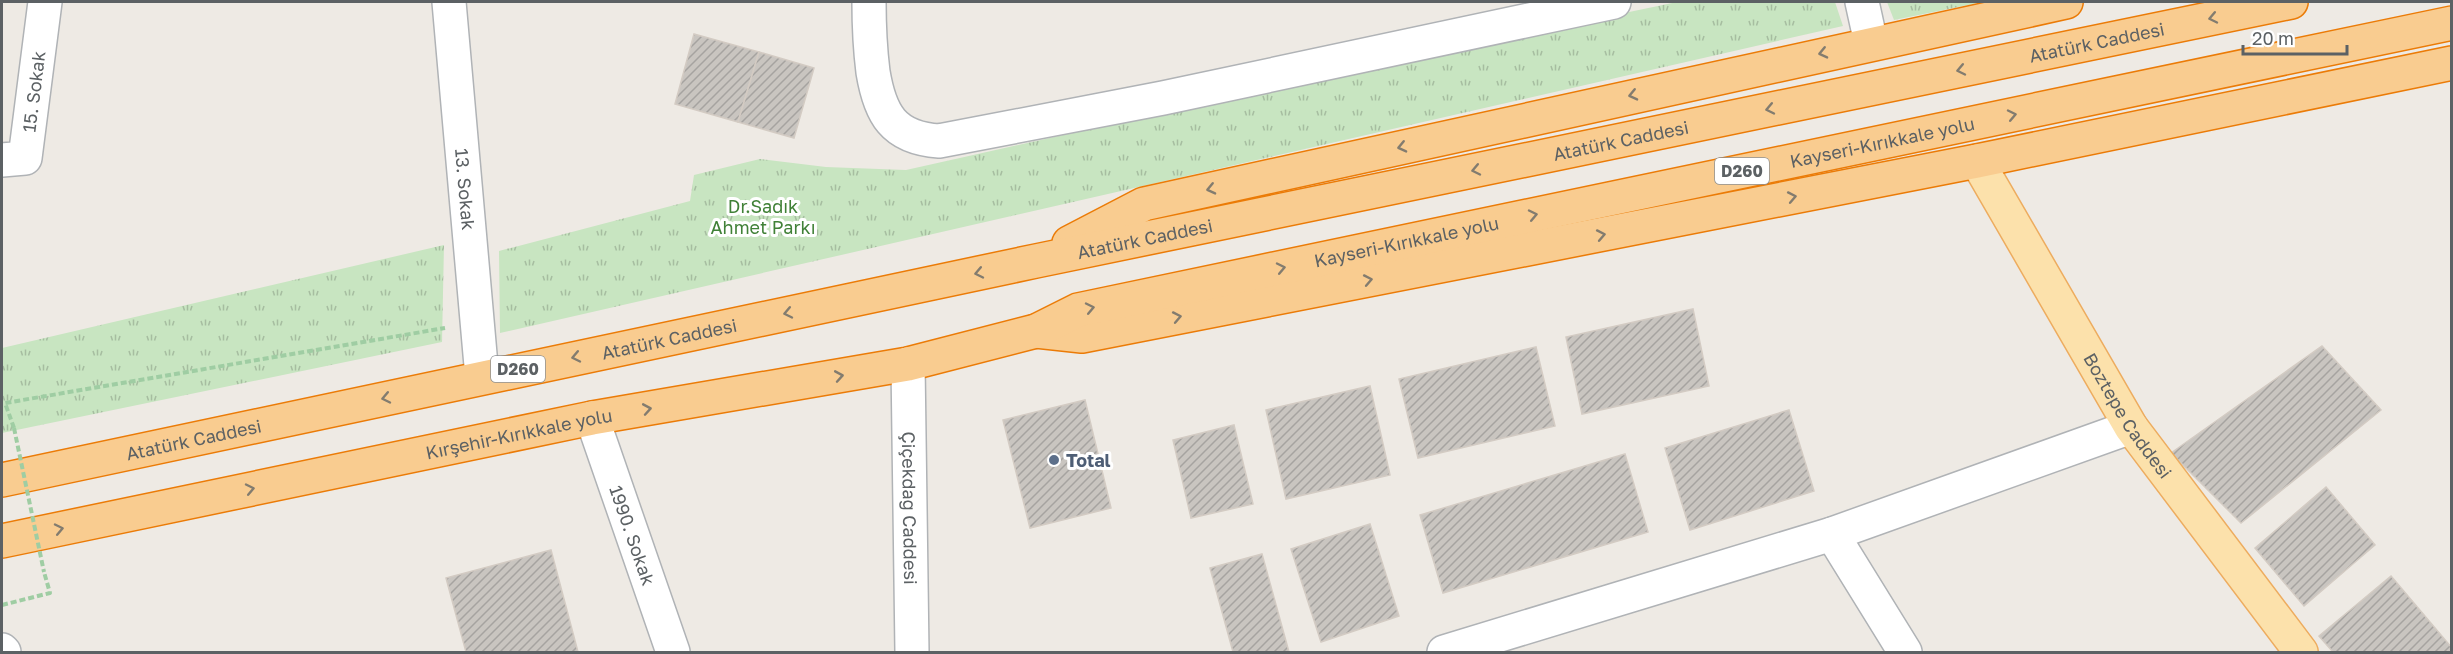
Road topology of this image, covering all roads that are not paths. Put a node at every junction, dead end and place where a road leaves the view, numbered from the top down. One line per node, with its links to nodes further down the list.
1 (45, 2): 11 (street, 15. Sokak)
2 (449, 2): 16 (street, 13. Sokak)
3 (869, 2): 4 (street)
4 (1614, 2)
5 (1862, 2): 9 (street)
6 (2066, 2): 9 (highway)
7 (2291, 2): 13 (highway, Atatürk Caddesi / D260, one-way to 13)
8 (2451, 23): 14 (highway, Kayseri-Kırıkkale yolu / D260, one-way to 8)
9 (1870, 43): 13 (highway, one-way to 13)
10 (2451, 63): 12 (highway)
11 (2, 160)
12 (1977, 161): 14 (highway, one-way to 12); 18 (main road, Boztepe Caddesi)
13 (1036, 261): 16 (highway, Atatürk Caddesi / D260, one-way to 16)
14 (1036, 331): 15 (highway, Kırşehir-Kırıkkale yolu / D260)
15 (908, 364): 17 (highway, Kırşehir-Kırıkkale yolu / D260, one-way to 15); 23 (street, Çiçekdağ Caddesi)
16 (482, 377): 19 (highway, Atatürk Caddesi / D260, one-way to 19)
17 (592, 418): 21 (highway, Kırşehir-Kırıkkale yolu / D260, one-way to 17); 22 (street, 1990. Sokak)
18 (2132, 428): 20 (street); 26 (main road, Boztepe Caddesi)
19 (2, 480)
20 (1832, 534): 24 (street); 25 (street)
21 (2, 541)
22 (673, 652)
23 (912, 652)
24 (1444, 652)
25 (1905, 652)
26 (2301, 652)

